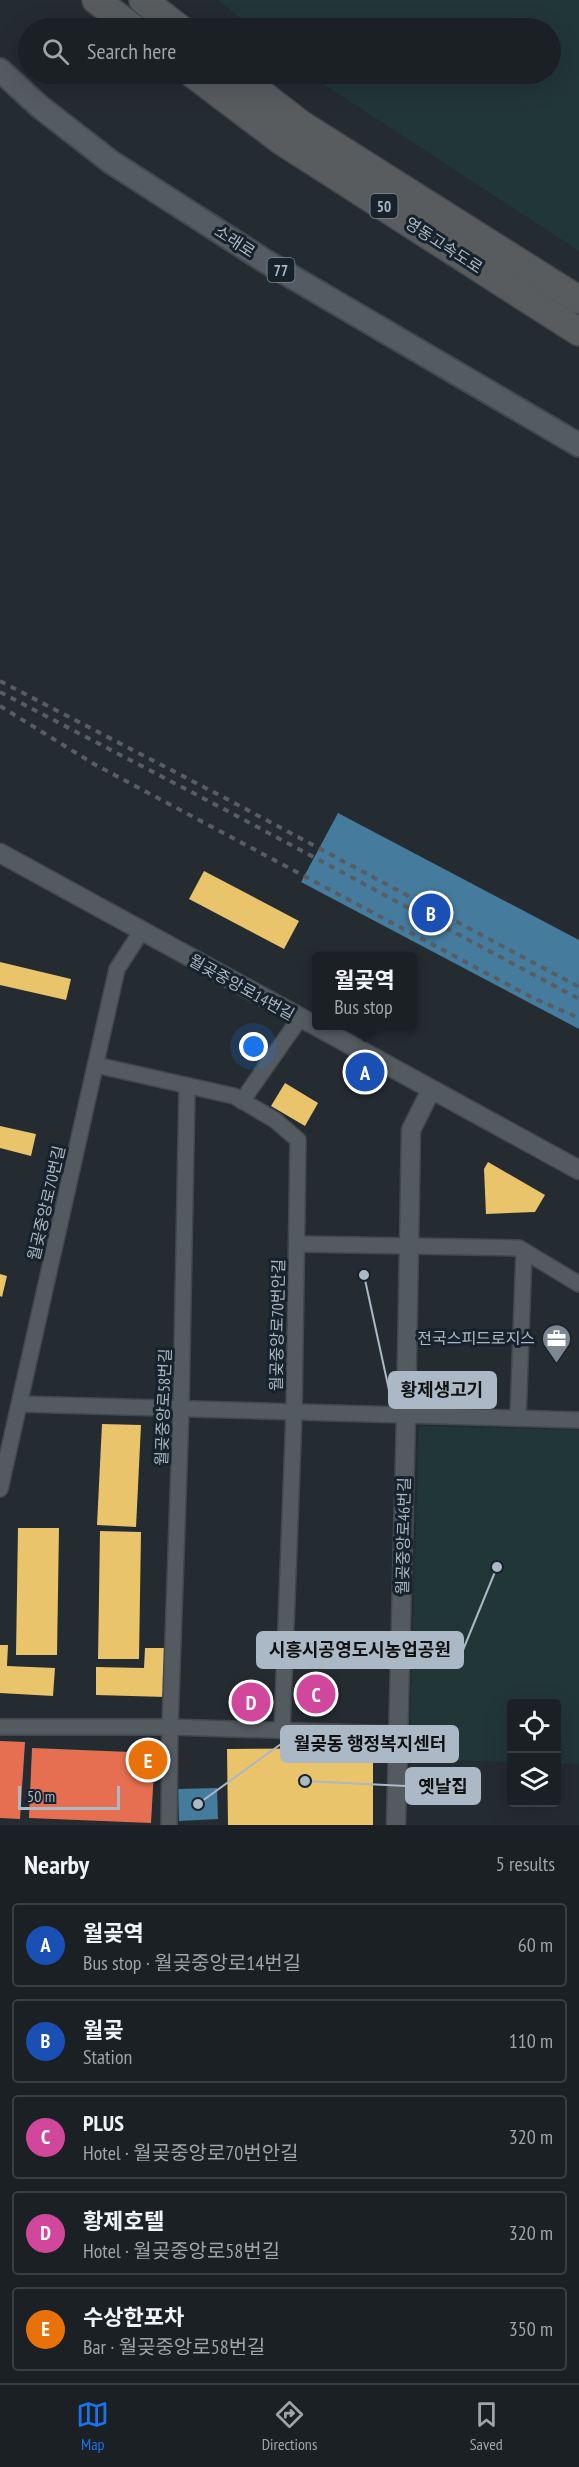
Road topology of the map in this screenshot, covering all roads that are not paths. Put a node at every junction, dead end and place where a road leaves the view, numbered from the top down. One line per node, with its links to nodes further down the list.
1 (96, 0): 3 (highway)
2 (143, 0): 4 (highway)
3 (120, 18)
4 (166, 18)
5 (0, 70): 8 (main road, 소래로 / 77)
6 (206, 84): 10 (highway, 영동고속도로 / 50)
7 (249, 84): 9 (highway, 영동고속도로 / 50)
8 (11, 91): 11 (main road, 소래로 / 77)
9 (579, 300)
10 (579, 332)
11 (579, 445)
12 (0, 853): 13 (street, 월곶중앙로14번길)
13 (141, 932): 14 (street, 월곶중앙로14번길); 17 (street, 월곶중앙로70번길)
14 (300, 1018): 15 (street, 월곶중앙로14번길); 20 (street)
15 (312, 1025)
16 (322, 1030): 19 (street, 월곶중앙로14번길)
17 (96, 1065): 18 (street, 월곶중앙로70번안길); 26 (street, 월곶중앙로70번길)
18 (187, 1087): 20 (street, 월곶중앙로70번안길); 27 (street, 월곶중앙로58번길)
19 (431, 1090): 21 (street, 월곶중앙로14번길); 23 (street, 월곶중앙로46번길)
20 (242, 1101): 22 (street, 월곶중앙로70번안길)
21 (579, 1170)
22 (297, 1244): 23 (street); 28 (street, 월곶중앙로70번안길)
23 (409, 1246): 24 (street); 29 (street, 월곶중앙로46번길)
24 (524, 1251): 25 (street); 30 (street)
25 (579, 1284)
26 (20, 1404): 27 (street); 32 (street, 월곶중앙로70번길)
27 (181, 1409): 28 (street); 34 (street, 월곶중앙로58번길)
28 (294, 1413): 29 (street); 35 (street, 월곶중앙로70번안길)
29 (406, 1416): 30 (street); 36 (street, 월곶중앙로46번길)
30 (518, 1418): 31 (street)
31 (579, 1420)
32 (0, 1489)
33 (0, 1727): 34 (street)
34 (170, 1727): 35 (street); 37 (street, 월곶중앙로58번길)
35 (282, 1731): 36 (street)
36 (398, 1734): 38 (street, 월곶중앙로46번길)
37 (170, 1825)
38 (396, 1825)

